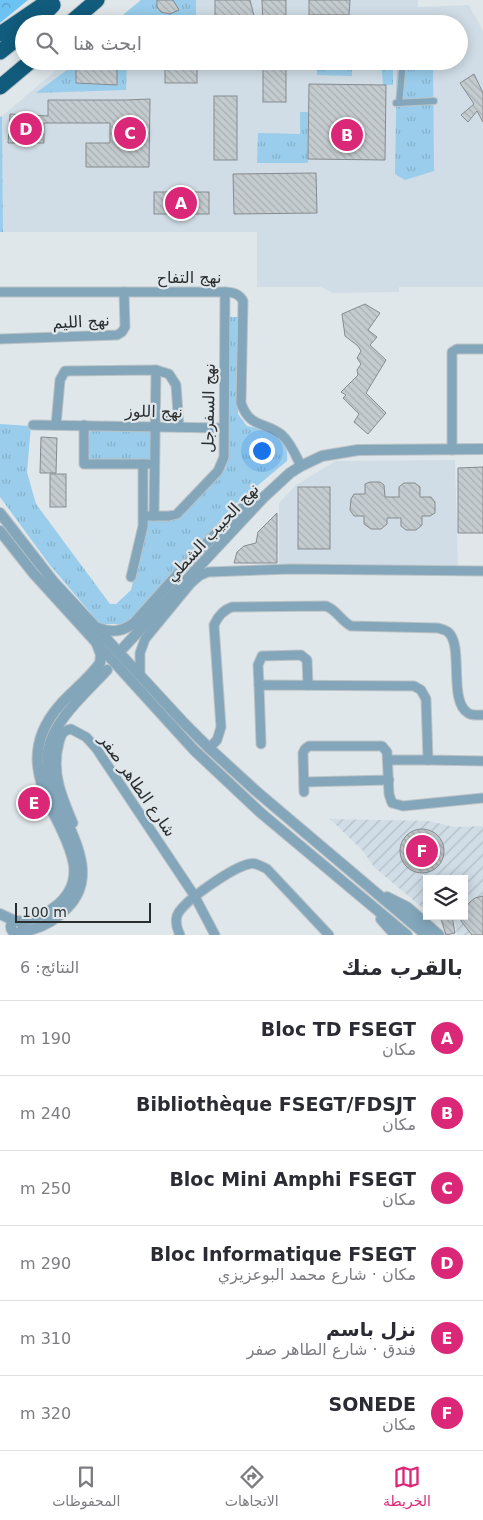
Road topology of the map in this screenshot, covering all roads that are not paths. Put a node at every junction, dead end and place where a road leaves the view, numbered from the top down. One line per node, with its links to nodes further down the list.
1 (50, 0): 4 (highway)
2 (58, 0): 5 (highway)
3 (97, 0): 6 (highway)
4 (28, 15)
5 (44, 15)
6 (80, 15)
7 (15, 24): 8 (highway)
8 (0, 34)
9 (15, 41): 10 (highway)
10 (0, 52)
11 (15, 64): 14 (highway)
12 (21, 70): 15 (highway)
13 (402, 70): 16 (street)
14 (0, 76)
15 (0, 88)
16 (434, 102)
17 (0, 292): 18 (street, نهج التفاح)
18 (124, 292): 19 (street, نهج التفاح); 22 (street, نهج الليم)
19 (225, 292): 20 (street, نهج السفرجل); 21 (street, نهج التفاح)
20 (224, 313): 21 (street); 30 (street, نهج السفرجل)
21 (242, 314): 35 (street, نهج التفاح)
22 (0, 339)
23 (483, 349): 32 (street)
24 (156, 370): 26 (street); 28 (street); 29 (street)
25 (33, 425): 26 (street, نهج اللوز)
26 (56, 425): 27 (street, نهج اللوز)
27 (84, 425): 28 (street, نهج اللوز); 33 (street)
28 (156, 427): 29 (street, نهج اللوز); 34 (street)
29 (180, 427): 30 (street, نهج اللوز)
30 (223, 428): 39 (street, نهج السفرجل)
31 (483, 449): 32 (street, نهج الحبيب الشطي)
32 (452, 450): 35 (street, نهج الحبيب الشطي)
33 (143, 464): 34 (street); 38 (street)
34 (154, 464): 39 (street)
35 (301, 466): 36 (street, نهج الحبيب الشطي)
36 (258, 503): 43 (street); 45 (street, نهج الحبيب الشطي)
37 (0, 513): 43 (street)
38 (144, 516): 39 (street, نهج السفرجل); 42 (street)
39 (154, 516)
40 (0, 531): 44 (street)
41 (483, 571): 47 (street)
42 (131, 577)
43 (97, 628): 47 (street)
44 (94, 639): 61 (street); 65 (street)
45 (124, 647)
46 (106, 670): 53 (street)
47 (140, 675): 52 (street)
48 (259, 685): 49 (street); 49 (street); 51 (street)
49 (308, 685): 55 (street)
50 (483, 715): 52 (street)
51 (260, 744)
52 (209, 748): 63 (street)
53 (47, 759): 61 (street); 62 (street)
54 (388, 760): 55 (street); 57 (street); 58 (street)
55 (428, 760): 56 (street)
56 (483, 761)
57 (388, 780): 58 (street); 60 (street)
58 (304, 782): 59 (street)
59 (304, 792)
60 (483, 798)
61 (63, 832): 68 (street)
62 (81, 860): 64 (street, شارع الطاهر صفر); 68 (street)
63 (377, 893): 74 (street); 75 (street)
64 (194, 895): 69 (street); 70 (street, شارع الطاهر صفر); 71 (street)
65 (370, 904): 72 (street); 73 (street)
66 (0, 914): 68 (street)
67 (0, 919): 68 (street)
68 (16, 929)
69 (180, 935)
70 (215, 935)
71 (329, 935)
72 (394, 935)
73 (407, 935)
74 (426, 935)
75 (439, 935)

